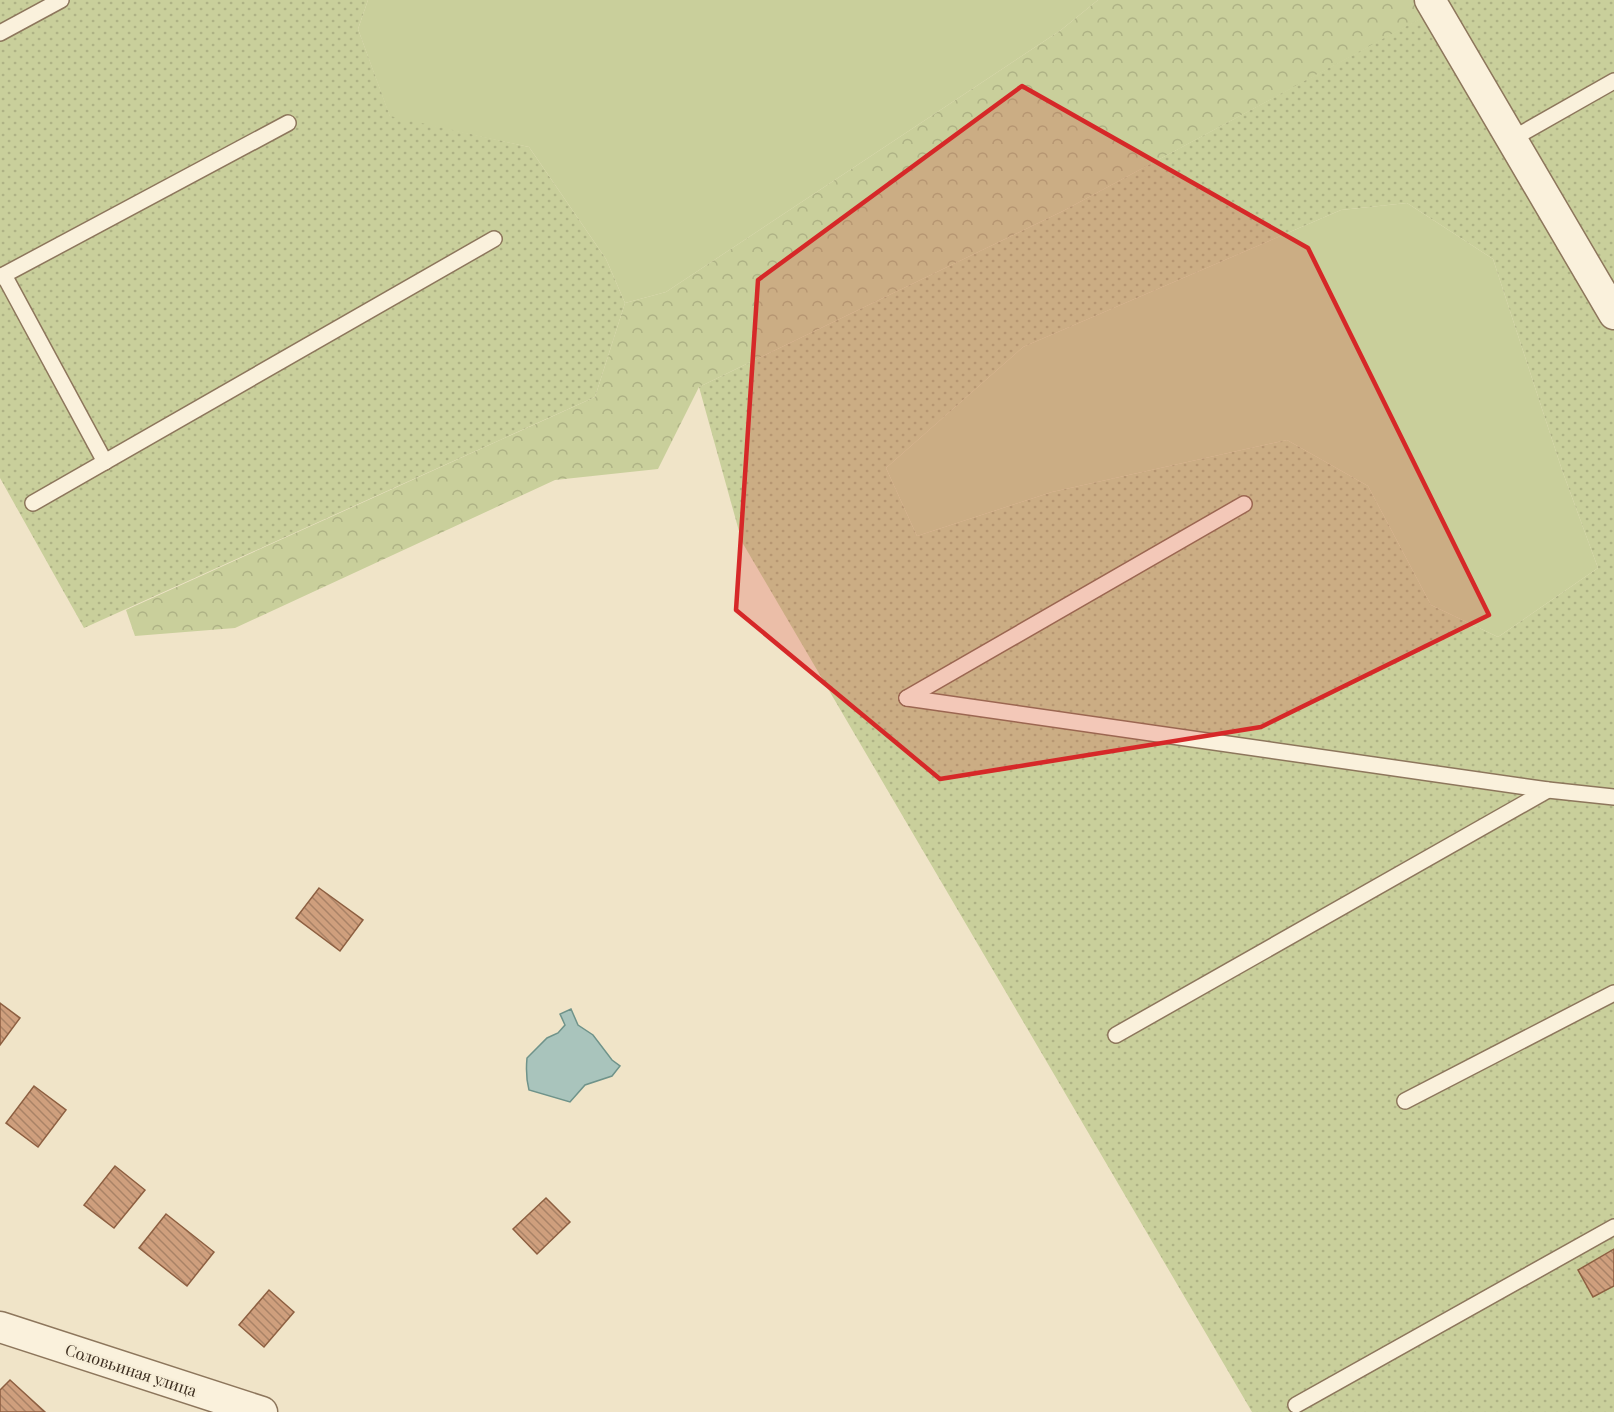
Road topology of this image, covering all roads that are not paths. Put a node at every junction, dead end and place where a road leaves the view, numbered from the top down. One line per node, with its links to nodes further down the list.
1 (61, 0): 3 (lane)
2 (1430, 0): 6 (street)
3 (0, 33)
4 (1614, 81): 6 (lane)
5 (288, 123): 8 (lane)
6 (1512, 139): 9 (street)
7 (495, 239): 10 (lane)
8 (2, 276): 10 (lane)
9 (1613, 310)
10 (105, 462): 11 (lane)
11 (33, 503)
12 (1244, 504): 13 (lane)
13 (1548, 790): 14 (lane); 16 (lane)
14 (1614, 797)
15 (1614, 993): 17 (lane)
16 (1116, 1035)
17 (1404, 1101)
18 (1614, 1227): 20 (lane)
19 (0, 1327): 21 (street, Соловьиная улица)
20 (1296, 1406)
21 (262, 1412)

